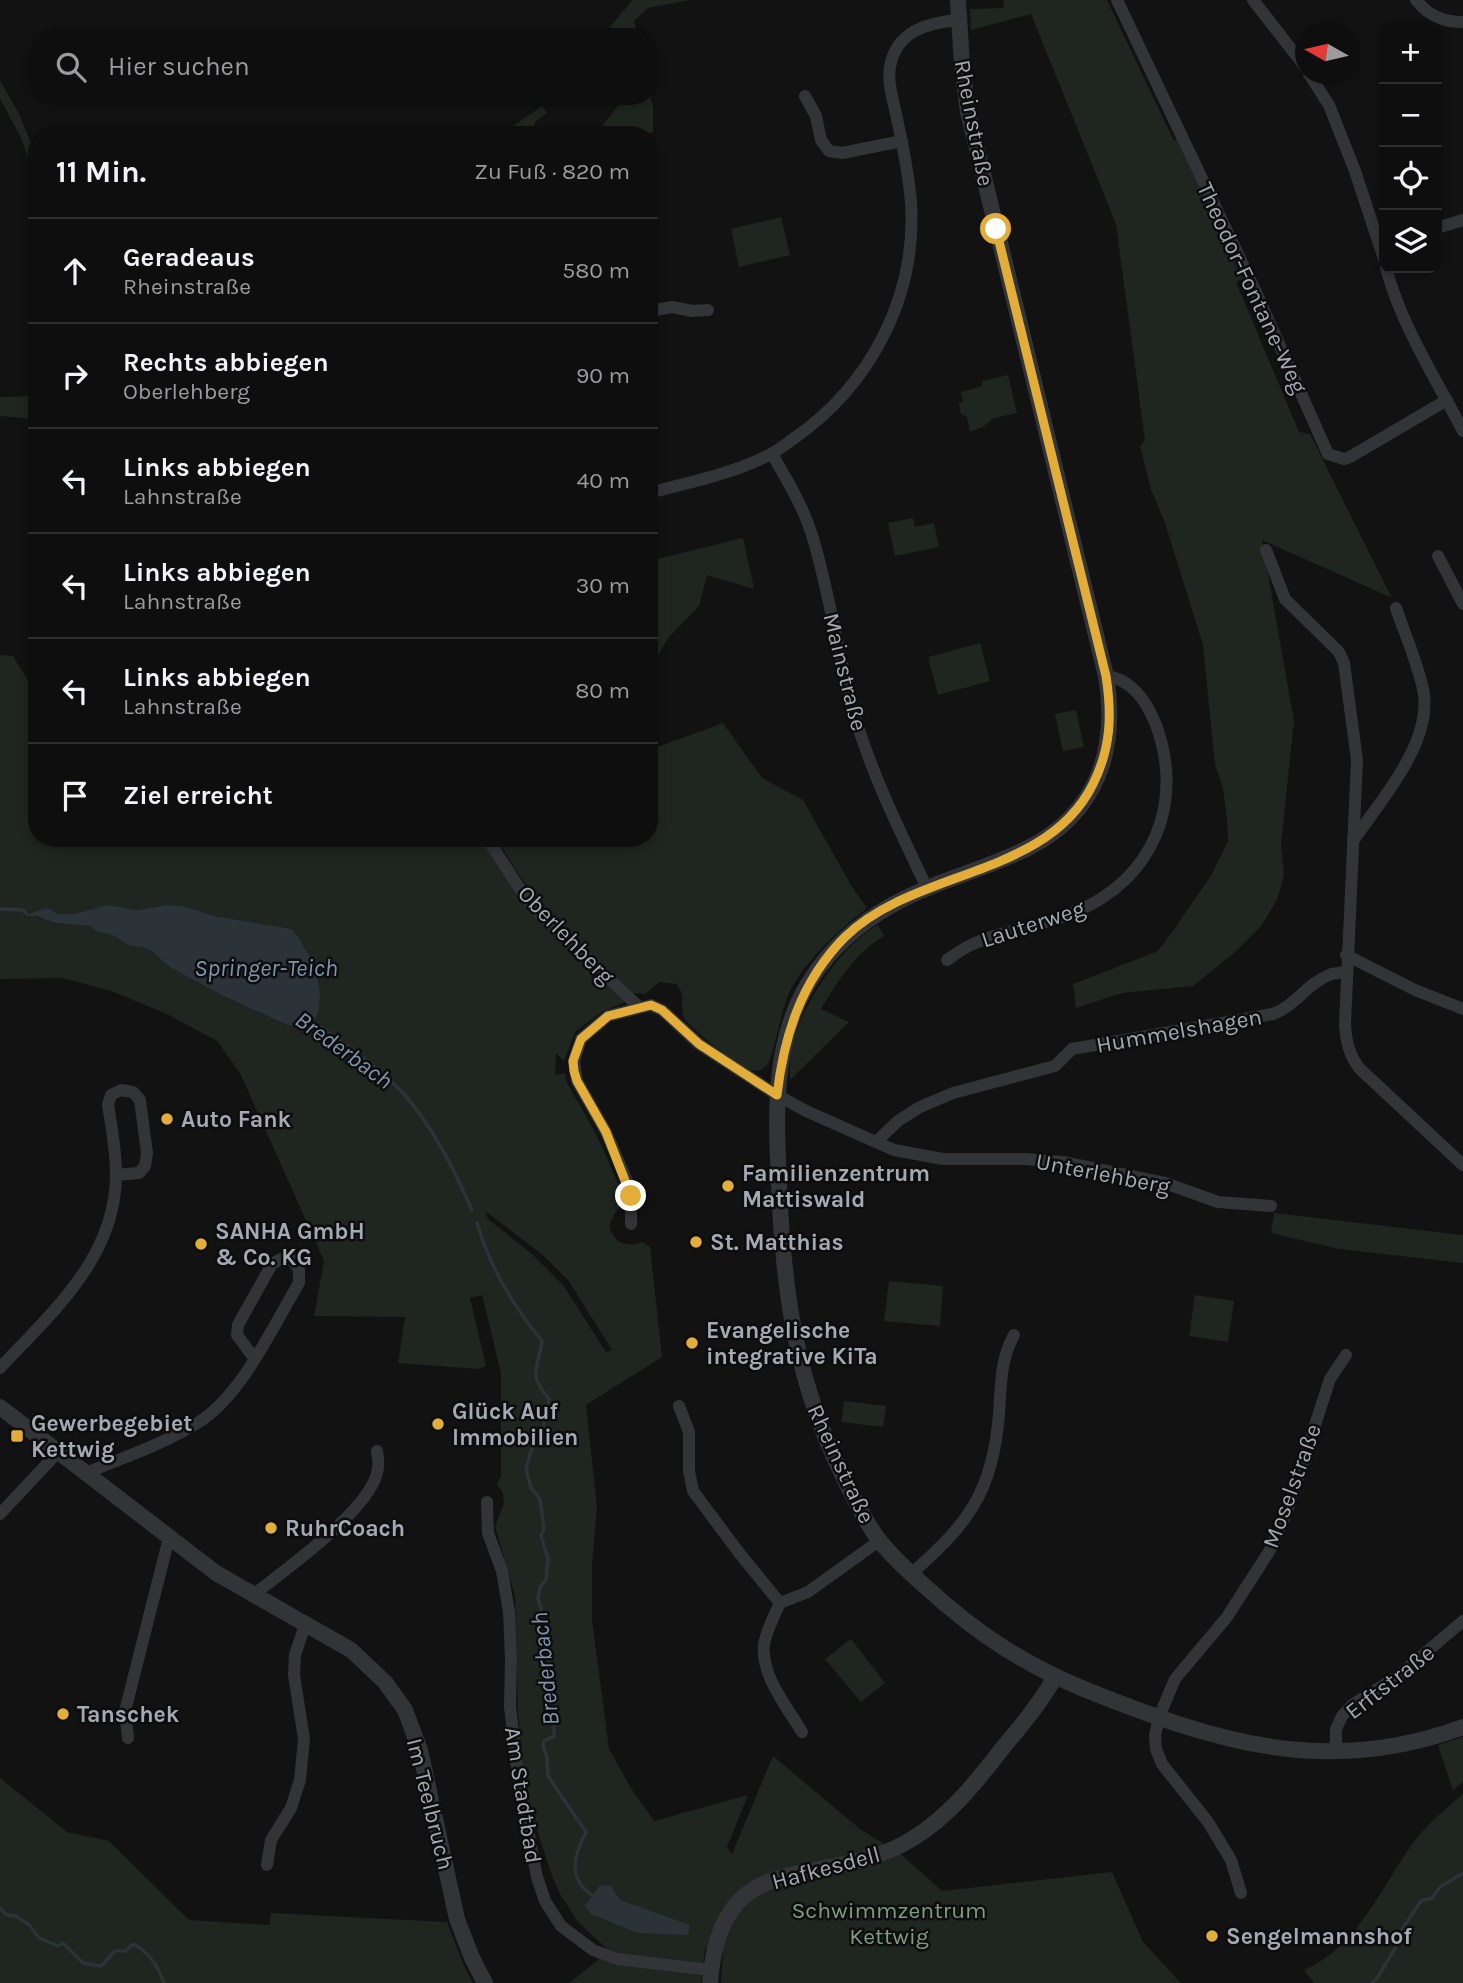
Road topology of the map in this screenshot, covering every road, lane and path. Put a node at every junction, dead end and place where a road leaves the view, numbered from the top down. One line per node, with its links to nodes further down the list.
1 (958, 0): 5 (street, Rheinstraße)
2 (1117, 0): 17 (street, Theodor-Fontane-Weg)
3 (1253, 0): 7 (street)
4 (1416, 0): 6 (street)
5 (958, 20): 10 (street); 25 (street, Rheinstraße)
6 (1463, 22)
7 (1295, 54)
8 (1315, 84): 13 (street)
9 (805, 96): 10 (street)
10 (902, 141): 19 (street)
11 (1463, 220): 12 (street)
12 (1442, 226)
13 (1379, 232)
14 (1388, 273): 17 (street)
15 (658, 309): 16 (street)
16 (708, 310)
17 (1447, 400): 18 (street)
18 (1463, 431)
19 (772, 454): 20 (street); 28 (street, Mainstraße)
20 (658, 491)
21 (1266, 550): 26 (street)
22 (1438, 556): 23 (street)
23 (1463, 604)
24 (1396, 608): 26 (street)
25 (1106, 676): 28 (street, Rheinstraße); 30 (street, Lauterweg)
26 (1352, 841): 29 (street)
27 (492, 847): 32 (street, Oberlehberg)
28 (927, 888): 34 (street, Rheinstraße)
29 (1346, 955): 31 (street); 33 (street)
30 (947, 960)
31 (1346, 972): 35 (street, Hummelshagen); 36 (street)
32 (639, 1007): 34 (street); 39 (street)
33 (1463, 1009)
34 (777, 1095): 35 (street, Unterlehberg); 52 (street, Rheinstraße)
35 (876, 1142): 38 (street, Unterlehberg)
36 (1463, 1165)
37 (116, 1175): 37 (street); 43 (street)
38 (1271, 1206)
39 (631, 1224)
40 (1014, 1335): 53 (street)
41 (1346, 1355): 59 (street, Moselstraße)
42 (254, 1358): 42 (street); 48 (street)
43 (0, 1368)
44 (679, 1406): 55 (street)
45 (0, 1407): 46 (street, Im Teelbruch)
46 (59, 1451): 48 (street, Im Teelbruch); 50 (street)
47 (377, 1451): 54 (street)
48 (86, 1473): 51 (street, Im Teelbruch)
49 (487, 1502): 66 (street, Am Stadtbad)
50 (0, 1514)
51 (169, 1538): 54 (street, Im Teelbruch); 62 (street)
52 (879, 1541): 53 (street, Rheinstraße); 55 (street)
53 (911, 1574): 58 (street, Rheinstraße)
54 (253, 1596): 57 (street, Im Teelbruch)
55 (780, 1603): 61 (street)
56 (1463, 1621): 63 (street, Erftstraße)
57 (305, 1625): 64 (street); 67 (street, Im Teelbruch)
58 (1055, 1677): 59 (street, Rheinstraße); 66 (street, Hafkesdell)
59 (1158, 1717): 63 (street, Rheinstraße); 65 (street)
60 (1463, 1727): 63 (street, Rheinstraße)
61 (802, 1732)
62 (128, 1738)
63 (1336, 1752)
64 (267, 1865)
65 (1241, 1893)
66 (710, 1976)
67 (485, 1983)

